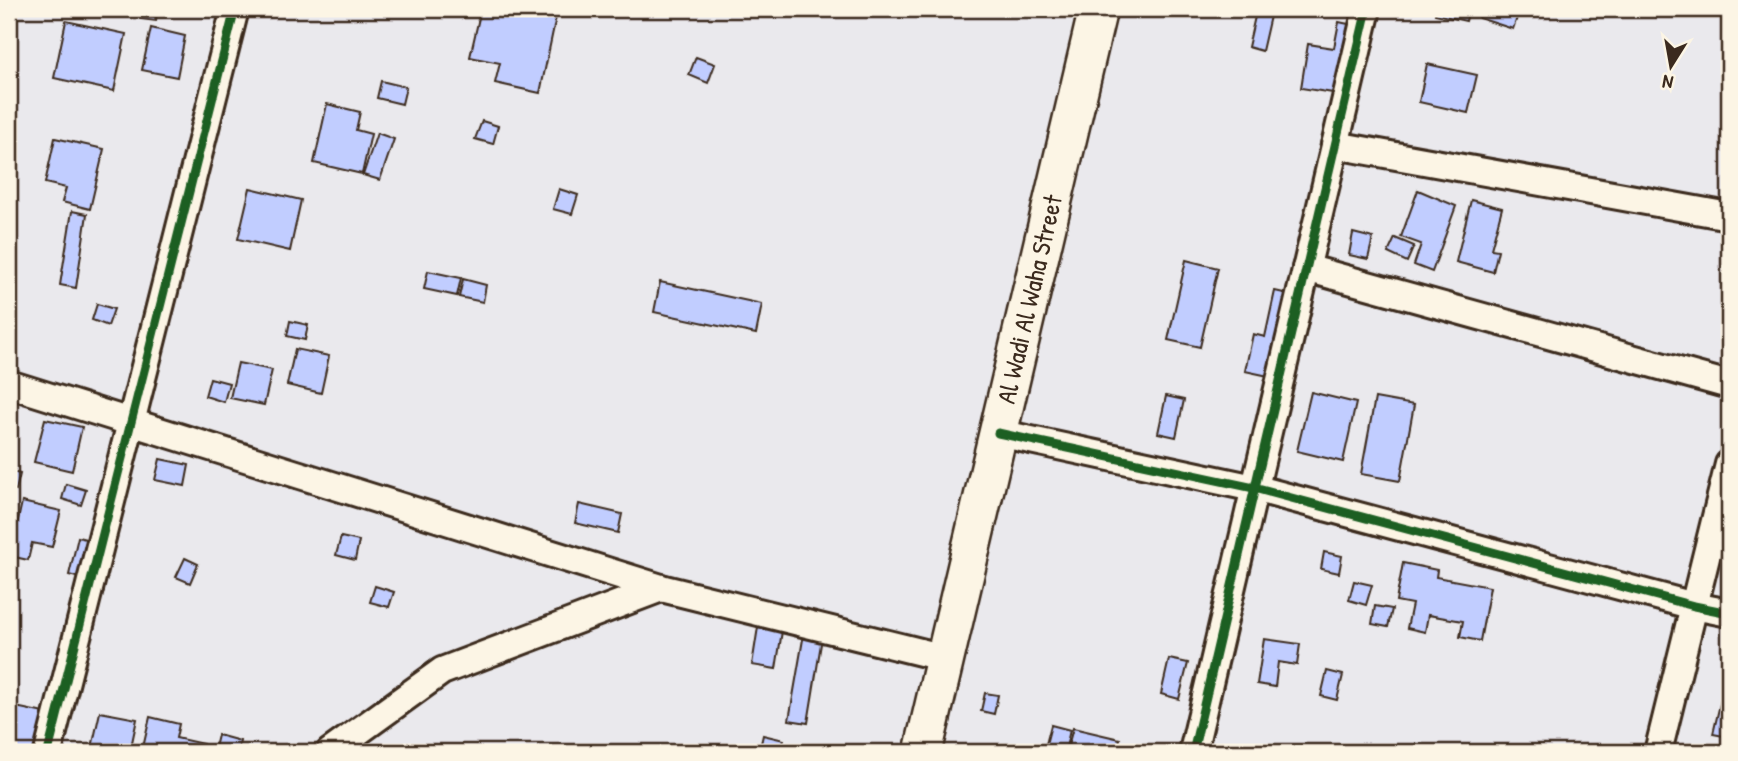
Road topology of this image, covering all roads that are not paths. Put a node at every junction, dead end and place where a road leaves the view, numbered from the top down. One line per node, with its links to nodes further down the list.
1 (235, 9): 9 (street)
2 (1098, 9): 10 (main road, Al Wadi Al Waha Street)
3 (1367, 9): 4 (street)
4 (1335, 145): 5 (street); 6 (street)
5 (1729, 216)
6 (1306, 268): 8 (street); 12 (street)
7 (9, 384): 9 (street)
8 (1729, 386)
9 (131, 422): 13 (street); 17 (street)
10 (998, 433): 12 (street); 16 (main road, Al Wadi Al Waha Street)
11 (1729, 464): 14 (street)
12 (1254, 488): 14 (street); 20 (street)
13 (661, 588): 16 (street); 18 (street)
14 (1694, 606): 15 (street); 21 (street)
15 (1729, 613)
16 (945, 658): 19 (main road, Al Wadi Al Waha Street)
17 (48, 752)
18 (330, 752)
19 (923, 752)
20 (1193, 752)
21 (1658, 752)

